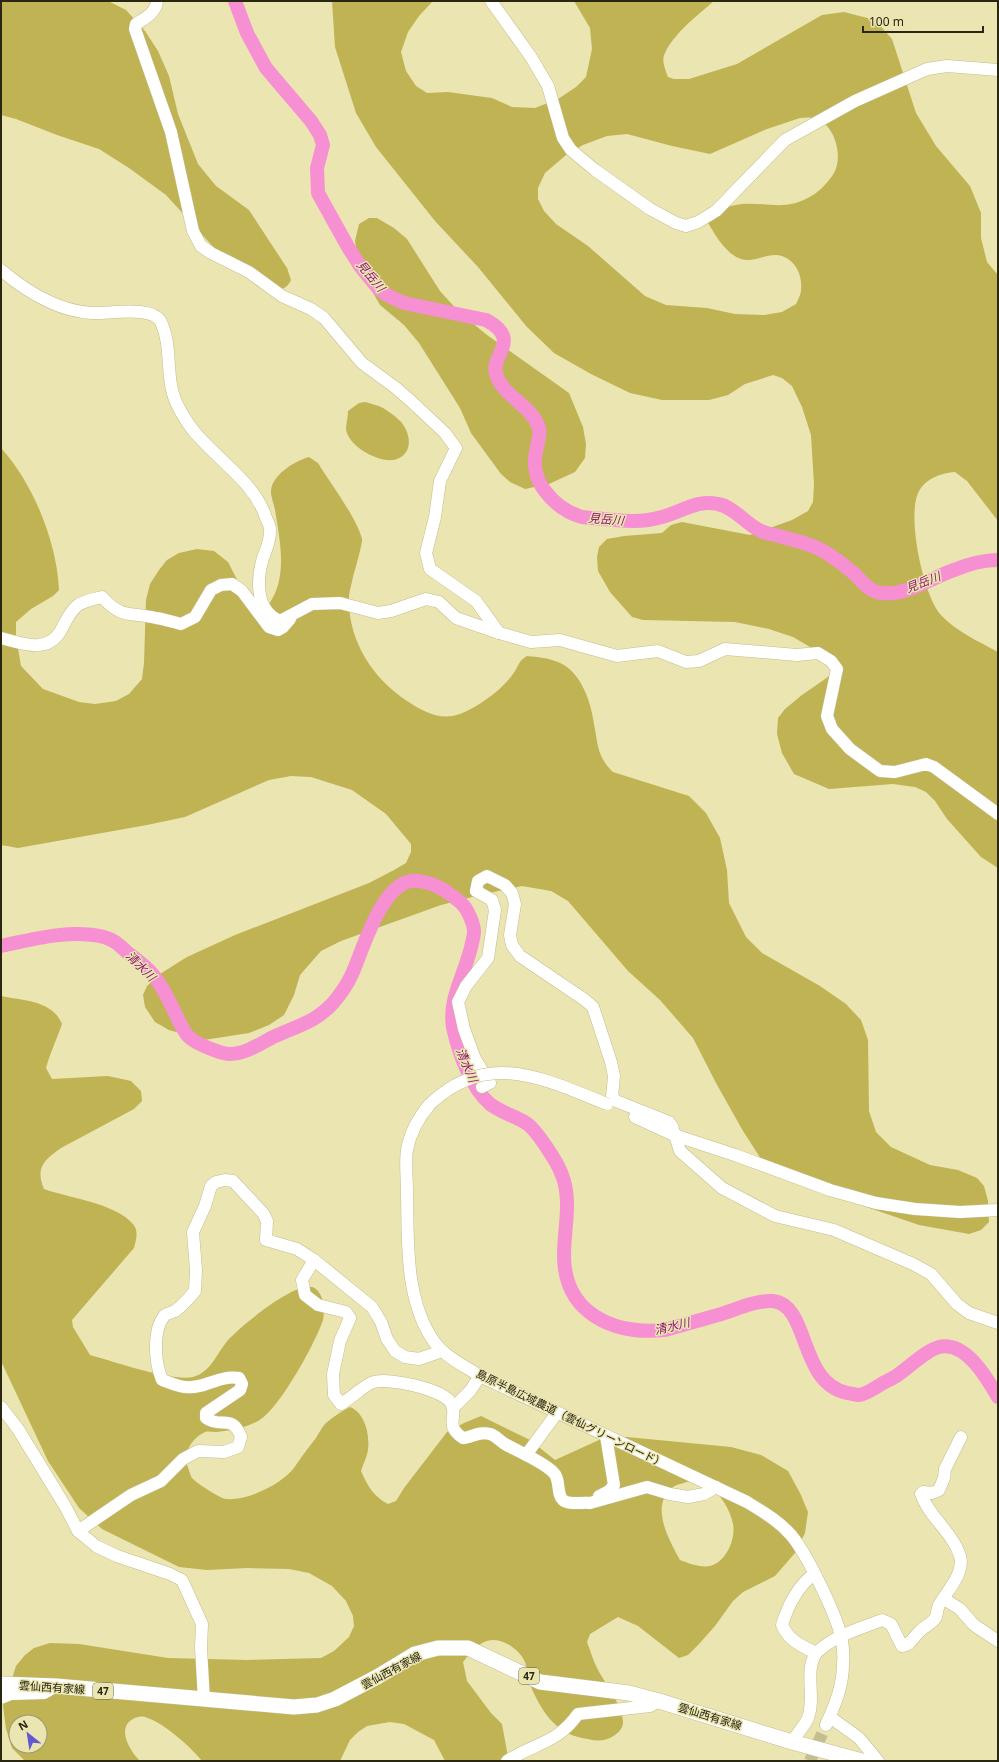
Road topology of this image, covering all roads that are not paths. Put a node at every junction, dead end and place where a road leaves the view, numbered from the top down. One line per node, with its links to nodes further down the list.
1 (157, 1): 6 (street)
2 (491, 1): 3 (street)
3 (998, 70)
4 (1, 270): 5 (street)
5 (293, 614): 6 (street); 7 (street)
6 (499, 633): 8 (street)
7 (1, 638)
8 (998, 814)
9 (482, 1087): 10 (street)
10 (674, 1135): 11 (street, 島原半島広域農道（雲仙グリーンロード）); 13 (street); 14 (street, 島原半島広域農道（雲仙グリーンロード）, bridge)
11 (998, 1210)
12 (314, 1260): 14 (street); 17 (street); 24 (street)
13 (998, 1323)
14 (442, 1351): 15 (street, 島原半島広域農道（雲仙グリーンロード）)
15 (480, 1376): 17 (street); 18 (street, 島原半島広域農道（雲仙グリーンロード）)
16 (1, 1407): 24 (street)
17 (453, 1408): 21 (street)
18 (556, 1413): 19 (street, 島原半島広域農道（雲仙グリーンロード）); 21 (street)
19 (606, 1436): 22 (street, 島原半島広域農道（雲仙グリーンロード）); 23 (street)
20 (961, 1437): 26 (street)
21 (526, 1455): 23 (street)
22 (716, 1487): 23 (street); 25 (street, 島原半島広域農道（雲仙グリーンロード）)
23 (581, 1502)
24 (78, 1531): 33 (street)
25 (814, 1574): 27 (street, 島原半島広域農道（雲仙グリーンロード）); 29 (street)
26 (944, 1599): 27 (street); 28 (street)
27 (841, 1636): 29 (street); 38 (street, 島原半島広域農道（雲仙グリーンロード）)
28 (997, 1642)
29 (816, 1653): 35 (street)
30 (1, 1684): 31 (main road, 雲仙西有家線 / 47)
31 (56, 1686): 32 (street); 33 (main road, 雲仙西有家線 / 47)
32 (1, 1698)
33 (204, 1700): 34 (main road, 雲仙西有家線 / 47)
34 (659, 1701): 35 (main road, 雲仙西有家線 / 47); 36 (street)
35 (792, 1742): 37 (main road, 雲仙西有家線 / 47)
36 (507, 1761)
37 (862, 1761)
38 (878, 1761)

